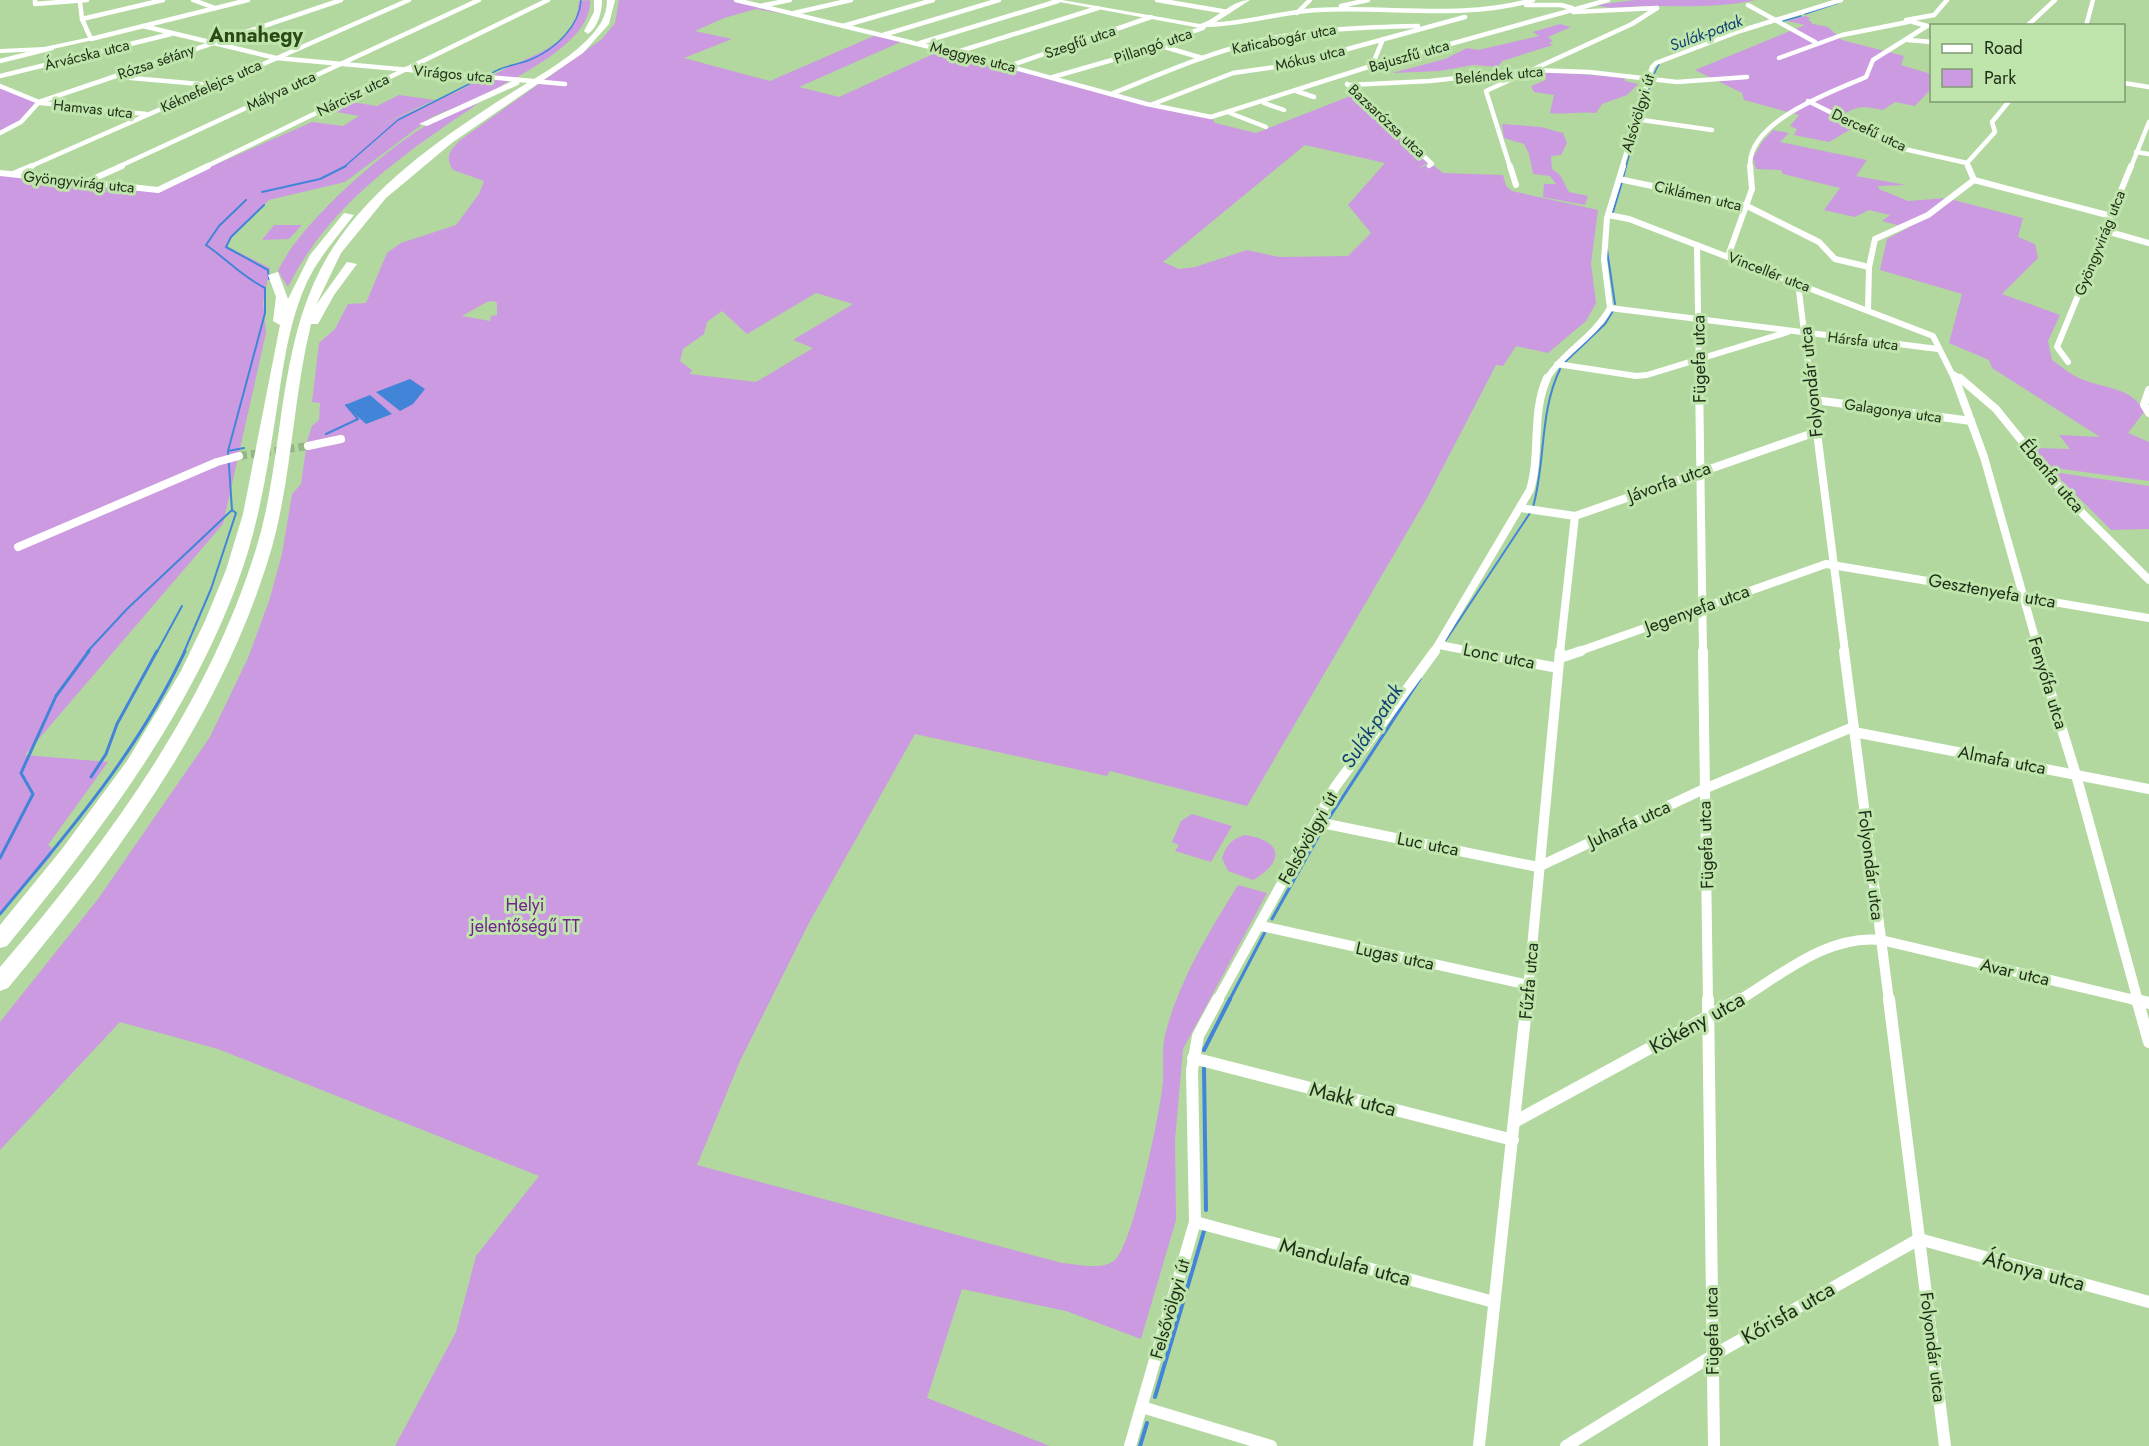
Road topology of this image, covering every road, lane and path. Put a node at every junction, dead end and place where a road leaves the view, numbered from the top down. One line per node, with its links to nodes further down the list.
1 (34, 0): 29 (street)
2 (87, 0): 29 (street)
3 (163, 0): 43 (street)
4 (193, 0): 34 (street)
5 (248, 0): 34 (street)
6 (341, 0): 59 (street, Rózsa sétány)
7 (409, 0): 65 (street, Kéknefelejcs utca)
8 (479, 0): 69 (street, Mályva utca)
9 (548, 0): 72 (street, Nárcisz utca)
10 (598, 0): 79 (highway)
11 (611, 0): 99 (highway)
12 (736, 0): 32 (street, Meggyes utca)
13 (790, 0): 32 (street)
14 (851, 0): 40 (street)
15 (933, 0): 50 (street)
16 (999, 0): 53 (street)
17 (1157, 0): 30 (street)
18 (1182, 0): 30 (street)
19 (1247, 0): 38 (street)
20 (1310, 0): 39 (street)
21 (1368, 0): 36 (street)
22 (1533, 0): 33 (street)
23 (1608, 0): 37 (street, Bajuszfű utca)
24 (1840, 0): 44 (street, Alsóvölgyi út)
25 (1947, 0): 45 (street)
26 (2055, 0): 46 (street)
27 (2093, 0): 47 (street)
28 (1055, 1): 35 (street); 60 (street)
29 (80, 2): 43 (street)
30 (1175, 3): 38 (street)
31 (1748, 5): 44 (street)
32 (760, 6): 40 (street, Meggyes utca)
33 (1512, 6): 37 (street); 41 (street)
34 (215, 8): 49 (street)
35 (1098, 8): 42 (street); 64 (street)
36 (1327, 10): 39 (street, Pillangó utca); 41 (street, Pillangó utca)
37 (1570, 10): 71 (street, Bajuszfű utca); 73 (street)
38 (1228, 12): 48 (street)
39 (1297, 13): 48 (street, Pillangó utca)
40 (792, 14): 50 (street, Meggyes utca)
41 (1468, 14): 51 (street, Mókus utca)
42 (1151, 17): 48 (street); 70 (street, Szegfű utca)
43 (81, 19): 54 (street)
44 (1779, 20): 57 (street); 80 (street, Alsóvölgyi út)
45 (1908, 22): 56 (street); 57 (street)
46 (2029, 24)
47 (2087, 24)
48 (1204, 25): 61 (street, Pillangó utca)
49 (143, 26): 52 (street, Virágos utca); 54 (street)
50 (843, 26): 53 (street, Meggyes utca)
51 (1429, 26): 55 (street, Mókus utca); 66 (street, Katicabogár utca)
52 (173, 33): 59 (street, Virágos utca); 74 (street, Árvácska utca)
53 (883, 35): 60 (street, Meggyes utca)
54 (91, 39): 62 (street)
55 (1383, 39): 71 (street); 94 (street, Mókus utca)
56 (1908, 40): 58 (street); 90 (street)
57 (1815, 42): 67 (street)
58 (1930, 42)
59 (211, 43): 65 (street, Virágos utca); 75 (street, Rózsa sétány)
60 (918, 44): 64 (street, Meggyes utca)
61 (1158, 45): 66 (street); 76 (street, Pillangó utca)
62 (54, 48): 63 (street); 68 (street)
63 (0, 51)
64 (966, 53): 70 (street, Meggyes utca)
65 (276, 58): 69 (street, Virágos utca); 83 (street, Kéknefelejcs utca)
66 (1203, 58): 88 (street, Katicabogár utca)
67 (1779, 58)
68 (0, 61)
69 (340, 64): 72 (street, Virágos utca); 115 (street, Mályva utca)
70 (1009, 66): 76 (street, Meggyes utca)
71 (1368, 67): 77 (street, Bajuszfű utca)
72 (404, 70): 82 (street, Virágos utca); 117 (street, Nárcisz utca)
73 (1530, 70): 80 (street, Beléndek utca); 84 (street, Beléndek utca); 116 (street)
74 (0, 76)
75 (115, 76): 83 (street); 91 (street, Rózsa sétány)
76 (1053, 77): 88 (street, Meggyes utca)
77 (1338, 77): 84 (street, Bazsarózsa utca); 87 (street, Bajuszfű utca)
78 (1747, 77): 80 (street, Beléndek utca)
79 (528, 78): 102 (highway); 135 (highway)
80 (1648, 79): 100 (street, Alsóvölgyi út)
81 (2125, 83): 86 (street)
82 (565, 84)
83 (214, 85): 97 (street, Kéknefelejcs utca)
84 (1349, 85): 110 (street, Bazsarózsa utca)
85 (0, 86): 91 (street, Hamvas utca)
86 (2149, 87)
87 (1296, 91): 89 (street); 93 (street, Bajuszfű utca)
88 (1111, 94): 94 (street, Meggyes utca)
89 (1314, 97)
90 (1809, 101): 109 (street, Dercefű utca); 118 (street)
91 (39, 102): 97 (street, Hamvas utca); 105 (street)
92 (2008, 102): 109 (street)
93 (1264, 103): 95 (street); 96 (street, Bajuszfű utca)
94 (1153, 104): 98 (street, Meggyes utca)
95 (1284, 110)
96 (1230, 113): 98 (street, Bajuszfű utca); 103 (street)
97 (146, 114): 112 (street, Kéknefelejcs utca)
98 (1211, 117)
99 (478, 119): 106 (highway); 136 (highway)
100 (1635, 119): 104 (street); 113 (street, Alsóvölgyi út)
101 (2149, 122): 107 (street, Gyöngyvirág utca)
102 (424, 124)
103 (1266, 127)
104 (1712, 130)
105 (0, 133)
106 (446, 150)
107 (2136, 152): 108 (street); 120 (street, Gyöngyvirág utca)
108 (2149, 154)
109 (1966, 163): 114 (street)
110 (1429, 166)
111 (0, 173): 112 (street, Gyöngyvirág utca)
112 (13, 174): 115 (street, Gyöngyvirág utca)
113 (1619, 179): 118 (street, Ciklámen utca); 119 (street, Alsóvölgyi út)
114 (1974, 180): 120 (street); 126 (street)
115 (84, 183): 117 (street, Gyöngyvirág utca)
116 (1516, 185)
117 (158, 190)
118 (1747, 206): 124 (street); 126 (street, Ciklámen utca)
119 (1608, 214): 123 (street, Vincellér utca); 129 (street)
120 (2111, 216): 121 (street, Gyöngyvirág utca)
121 (2106, 231): 122 (street); 139 (street, Gyöngyvirág utca)
122 (2149, 243)
123 (1697, 245): 124 (street, Vincellér utca); 131 (street, Fügefa utca)
124 (1728, 256): 128 (street, Vincellér utca)
125 (351, 264): 136 (highway)
126 (1869, 267): 130 (street)
127 (274, 276): 135 (highway)
128 (1798, 283): 130 (street, Vincellér utca); 134 (street, Folyondár utca)
129 (1610, 308): 131 (street, Hársfa utca); 140 (street, Felsővölgyi út)
130 (1868, 310): 133 (street, Vincellér utca)
131 (1698, 319): 132 (street, Hársfa utca); 138 (street, Fügefa utca)
132 (1790, 332): 134 (street, Hársfa utca); 138 (street)
133 (1929, 333): 137 (street, Fenyőfa utca)
134 (1806, 334): 137 (street, Hársfa utca); 143 (street, Folyondár utca)
135 (282, 339): 168 (highway)
136 (299, 349): 170 (highway)
137 (1938, 350): 141 (street, Fenyőfa utca)
138 (1698, 360): 140 (street); 150 (street, Fügefa utca)
139 (2068, 362)
140 (1557, 364): 151 (street, Felsővölgyi út)
141 (1953, 374): 145 (street, Fenyőfa utca); 155 (street, Ébenfa utca)
142 (2149, 390): 144 (street)
143 (1815, 400): 145 (street, Galagonya utca); 146 (street, Folyondár utca)
144 (2148, 412)
145 (1971, 422): 156 (street, Fenyőfa utca)
146 (1816, 432): 150 (street, Jávorfa utca); 154 (street, Folyondár utca)
147 (341, 440): 148 (street)
148 (308, 446)
149 (239, 456): 153 (street)
150 (1701, 470): 152 (street, Jávorfa utca); 157 (street, Fügefa utca)
151 (1521, 508): 152 (street, Jávorfa utca); 159 (street, Felsővölgyi út)
152 (1575, 516): 160 (street, Fűzfa utca)
153 (18, 546)
154 (1836, 564): 156 (street, Gesztenyefa utca); 157 (street, Jegenyefa utca); 161 (street, Folyondár utca)
155 (2149, 580)
156 (2022, 596): 158 (street, Gesztenyefa utca); 162 (street, Fenyőfa utca)
157 (1702, 606): 160 (street, Jegenyefa utca); 163 (street, Fügefa utca)
158 (2149, 618)
159 (1439, 645): 160 (street, Lonc utca); 165 (street, Felsővölgyi út)
160 (1559, 663): 166 (street, Fűzfa utca)
161 (1854, 730): 162 (street, Almafa utca); 163 (street, Juharfa utca); 169 (street, Folyondár utca)
162 (2076, 775): 164 (street, Almafa utca); 172 (street, Fenyőfa utca)
163 (1704, 789): 166 (street, Juharfa utca); 174 (street, Fügefa utca)
164 (2149, 789)
165 (1317, 822): 166 (street, Luc utca); 167 (street, Felsővölgyi út)
166 (1538, 867): 171 (street, Fűzfa utca)
167 (1261, 926): 171 (street, Lugas utca); 176 (street, Felsővölgyi út)
168 (0, 940)
169 (1881, 940): 172 (street, Avar utca); 174 (street, Kökény utca); 180 (street, Folyondár utca)
170 (0, 982)
171 (1529, 985): 177 (street, Fűzfa utca)
172 (2137, 1000): 173 (street, Avar utca); 175 (street, Fenyőfa utca)
173 (2149, 1003)
174 (1710, 1017): 177 (street, Kökény utca); 183 (street, Fügefa utca)
175 (2149, 1042)
176 (1193, 1058): 178 (street, Makk utca); 179 (street, Felsővölgyi út)
177 (1516, 1121): 178 (street, Fűzfa utca)
178 (1513, 1140): 181 (street, Fűzfa utca)
179 (1195, 1222): 181 (street, Mandulafa utca); 184 (street, Felsővölgyi út)
180 (1919, 1239): 182 (street, Áfonya utca); 183 (street, Kőrisfa utca); 190 (street, Folyondár utca)
181 (1494, 1302): 187 (street, Fűzfa utca)
182 (2149, 1302)
183 (1712, 1356): 188 (street, Kőrisfa utca); 189 (street, Fügefa utca)
184 (1142, 1407): 185 (street, Felsővölgyi út); 186 (street)
185 (1130, 1446)
186 (1271, 1446)
187 (1479, 1446)
188 (1566, 1446)
189 (1714, 1446)
190 (1945, 1446)

